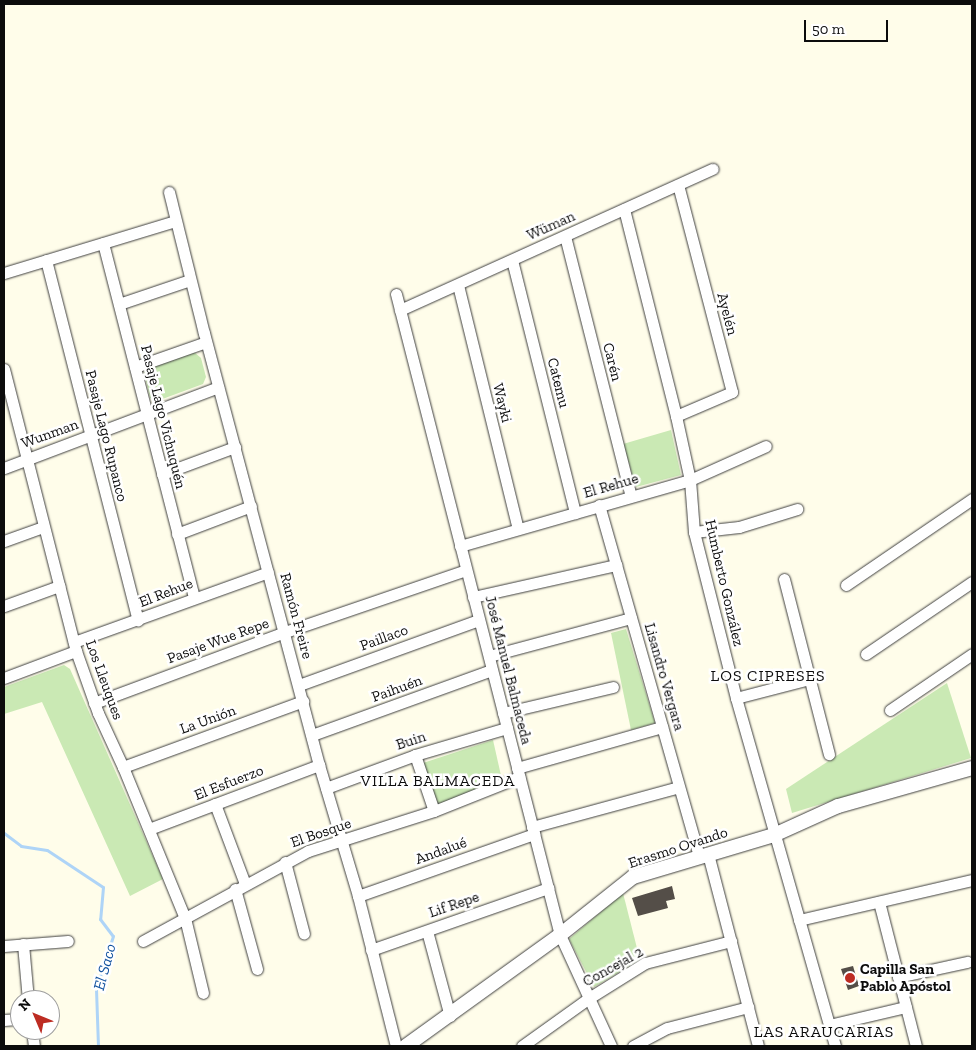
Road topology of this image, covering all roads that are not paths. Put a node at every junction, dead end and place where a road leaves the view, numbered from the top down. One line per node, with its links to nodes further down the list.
1 (713, 169): 2 (street, Wüman)
2 (678, 185): 4 (street, Wüman); 22 (street, Ayelén)
3 (168, 192): 5 (street, Ramón Freire)
4 (624, 209): 6 (street, Wüman); 22 (street, Humberto González)
5 (175, 221): 7 (street); 11 (street, Ramón Freire)
6 (565, 236): 9 (street, Wüman); 30 (street, Carén)
7 (103, 243): 8 (street); 14 (street, Pasaje Lago Vichuquén)
8 (46, 260): 10 (street); 23 (street, Pasaje Lago Rupanco)
9 (512, 260): 12 (street, Wüman); 35 (street, Catemu)
10 (4, 273)
11 (190, 280): 14 (street); 16 (street, Ramón Freire)
12 (458, 284): 15 (street, Wüman); 37 (street, Wayki)
13 (396, 294): 15 (street, José Manuel Balmaceda)
14 (118, 304): 17 (street, Pasaje Lago Vichuquén)
15 (400, 310): 41 (street, José Manuel Balmaceda)
16 (206, 342): 17 (street); 19 (street, Ramón Freire)
17 (135, 367): 21 (street, Pasaje Lago Vichuquén)
18 (4, 369): 20 (street, Los Lleuques)
19 (218, 387): 21 (street, Wunman); 25 (street, Ramón Freire)
20 (7, 394): 26 (street, Los Lleuques)
21 (147, 415): 23 (street, Wunman); 28 (street, Pasaje Lago Vichuquén)
22 (676, 416): 29 (street, Humberto González)
23 (90, 435): 26 (street, Wunman); 53 (street, Pasaje Lago Rupanco)
24 (766, 446): 29 (street, El Rehue)
25 (235, 447): 28 (street); 33 (street, Ramón Freire)
26 (26, 459): 27 (street, Wunman); 36 (street, Los Lleuques)
27 (4, 468)
28 (162, 474): 39 (street, Pasaje Lago Vichuquén)
29 (690, 480): 30 (street, El Rehue); 38 (street, Humberto González)
30 (631, 496): 32 (street, El Rehue)
31 (972, 499): 47 (street)
32 (599, 505): 35 (street, El Rehue); 42 (street, Lisandro Vergara)
33 (251, 506): 39 (street); 44 (street, Ramón Freire)
34 (797, 509): 38 (street)
35 (575, 512): 37 (street, El Rehue)
36 (43, 527): 40 (street); 48 (street, Los Lleuques)
37 (518, 529): 41 (street, El Rehue)
38 (694, 532): 65 (street, Humberto González)
39 (177, 534): 50 (street, Pasaje Lago Vichuquén)
40 (4, 541)
41 (460, 546): 43 (street, José Manuel Balmaceda)
42 (616, 565): 49 (street); 52 (street, Lisandro Vergara)
43 (466, 570): 49 (street, José Manuel Balmaceda); 55 (street, Pasaje Wue Repe)
44 (268, 572): 50 (street, El Rehue); 55 (street, Ramón Freire)
45 (784, 579): 62 (street)
46 (972, 582): 57 (street)
47 (846, 585)
48 (59, 586): 51 (street); 56 (street, Los Lleuques)
49 (474, 597): 54 (street, José Manuel Balmaceda)
50 (194, 598): 53 (street, El Rehue)
51 (4, 606)
52 (631, 618): 59 (street); 70 (street, Lisandro Vergara)
53 (138, 620): 56 (street, El Rehue)
54 (479, 620): 59 (street, José Manuel Balmaceda); 63 (street, Paillaco)
55 (285, 632): 63 (street, Ramón Freire); 67 (street, Pasaje Wue Repe)
56 (75, 647): 61 (street, El Rehue); 67 (street, Los Lleuques)
57 (866, 654)
58 (972, 654): 68 (street)
59 (488, 656): 60 (street, José Manuel Balmaceda)
60 (492, 670): 69 (street, José Manuel Balmaceda); 72 (street, Paihuén)
61 (4, 678)
62 (809, 679): 65 (street); 73 (street)
63 (299, 685): 66 (street, Ramón Freire)
64 (613, 687): 69 (street)
65 (736, 698): 85 (street, Humberto González)
66 (303, 701): 72 (street, Ramón Freire); 76 (street, La Unión)
67 (94, 703): 76 (street, Los Lleuques)
68 (890, 710)
69 (503, 713): 71 (street, José Manuel Balmaceda)
70 (662, 727): 78 (street, El Bosque); 79 (street, Lisandro Vergara)
71 (507, 728): 74 (street, Buin); 78 (street, José Manuel Balmaceda)
72 (312, 735): 75 (street, Ramón Freire)
73 (829, 754)
74 (415, 755): 80 (street, Buin); 82 (street)
75 (319, 765): 80 (street, Ramón Freire); 81 (street, El Esfuerzo)
76 (123, 768): 83 (street, Los Lleuques)
77 (972, 768): 85 (street, Erasmo Ovando)
78 (518, 772): 82 (street, El Bosque); 84 (street, José Manuel Balmaceda)
79 (679, 787): 84 (street, Andalué); 87 (street, Lisandro Vergara)
80 (326, 788): 86 (street, Ramón Freire)
81 (215, 804): 83 (street, El Esfuerzo); 90 (street)
82 (434, 811): 86 (street, El Bosque)
83 (150, 829): 94 (street, Los Lleuques)
84 (533, 831): 91 (street, José Manuel Balmaceda); 92 (street, Andalué)
85 (774, 835): 87 (street, Erasmo Ovando); 95 (street, Humberto González)
86 (342, 842): 88 (street, El Bosque); 92 (street, Ramón Freire)
87 (704, 855): 98 (street, Erasmo Ovando); 101 (street, Lisandro Vergara)
88 (285, 862): 90 (street, El Bosque); 97 (street)
89 (972, 880): 93 (street)
90 (240, 886): 94 (street, El Bosque); 106 (street)
91 (548, 888): 96 (street, Lif Repe); 98 (street, José Manuel Balmaceda)
92 (358, 896): 104 (street, Ramón Freire)
93 (879, 902): 95 (street); 107 (street)
94 (185, 918): 100 (street, El Bosque); 109 (street, Los Lleuques)
95 (798, 920): 114 (street, Humberto González)
96 (427, 931): 104 (street, Lif Repe); 113 (street)
97 (304, 934)
98 (560, 935): 110 (street, José Manuel Balmaceda); 113 (street, Erasmo Ovando)
99 (68, 941): 102 (street)
100 (143, 941)
101 (731, 941): 110 (street, Concejal 2); 111 (street, Lisandro Vergara)
102 (24, 944): 103 (street); 108 (street)
103 (4, 946)
104 (371, 950): 115 (street, Ramón Freire)
105 (967, 962): 107 (street)
106 (256, 969)
107 (898, 977): 112 (street)
108 (27, 990)
109 (203, 993)
110 (589, 998): 117 (street, Concejal 2); 118 (street, José Manuel Balmaceda)
111 (748, 1007): 119 (street); 120 (street, Lisandro Vergara)
112 (906, 1007): 114 (street); 122 (street)
113 (450, 1016): 116 (street, Erasmo Ovando)
114 (829, 1025): 121 (street, Humberto González)
115 (396, 1046)
116 (406, 1046)
117 (522, 1046)
118 (611, 1046)
119 (634, 1046)
120 (758, 1046)
121 (835, 1046)
122 (916, 1046)

